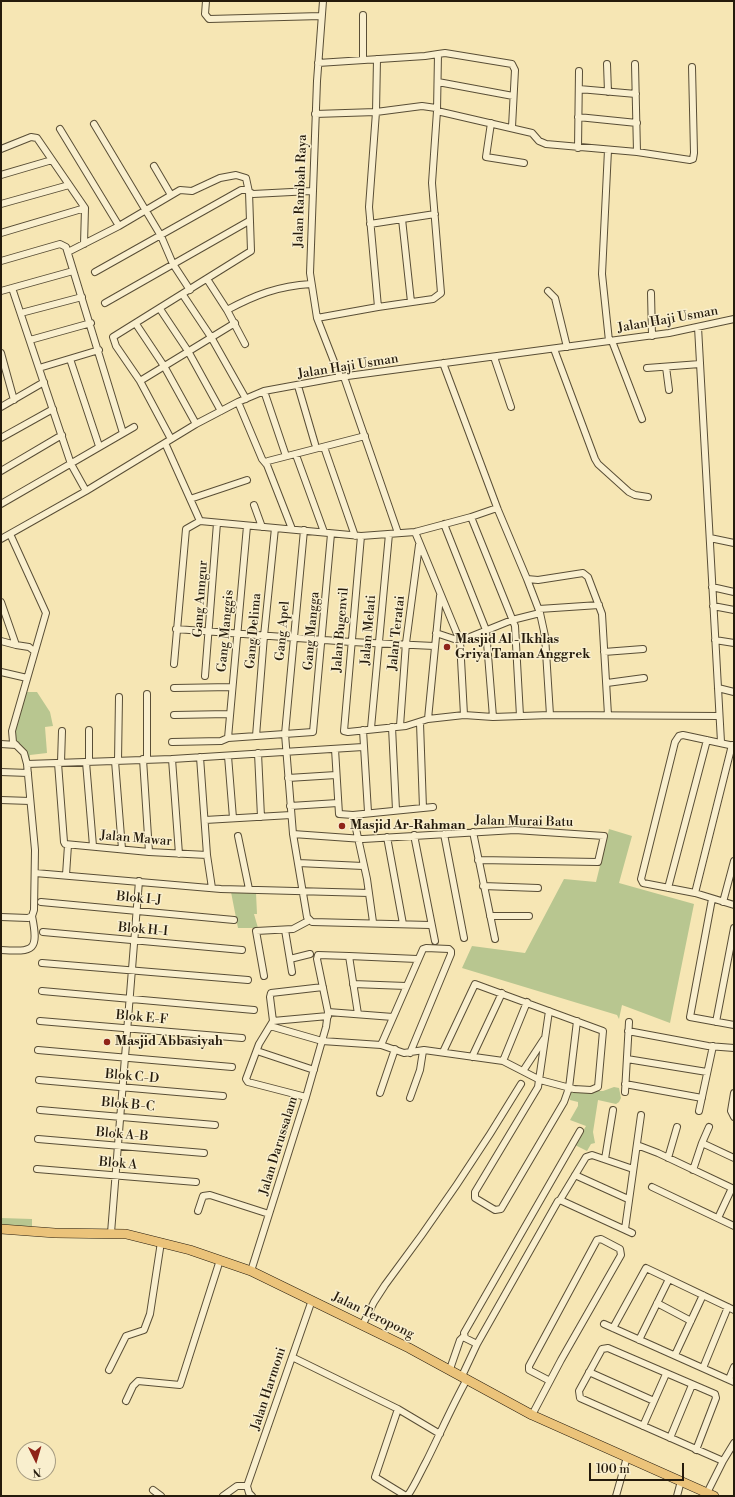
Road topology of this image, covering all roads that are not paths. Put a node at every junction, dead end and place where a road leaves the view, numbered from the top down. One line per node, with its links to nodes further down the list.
1 (206, 1): 4 (street)
2 (323, 1): 4 (street, Jalan Rambah Raya)
3 (363, 15): 7 (street)
4 (321, 16): 8 (street, Jalan Rambah Raya)
5 (438, 54): 6 (street); 13 (street); 17 (street)
6 (377, 59): 7 (street); 19 (street)
7 (363, 60): 8 (street)
8 (318, 63): 20 (street, Jalan Rambah Raya)
9 (607, 64): 15 (street)
10 (635, 64): 16 (street)
11 (692, 67): 30 (street)
12 (579, 71): 14 (street)
13 (438, 82): 17 (street); 18 (street)
14 (579, 89): 15 (street); 21 (street)
15 (608, 92): 16 (street)
16 (636, 94): 23 (street)
17 (513, 96): 25 (street)
18 (437, 110): 19 (street); 22 (street); 42 (street)
19 (376, 112): 20 (street); 45 (street)
20 (315, 114): 36 (street, Jalan Rambah Raya)
21 (578, 117): 23 (street); 27 (street)
22 (491, 123): 25 (street); 32 (street)
23 (637, 123): 30 (street)
24 (94, 124): 41 (street)
25 (512, 127): 27 (street)
26 (60, 128): 46 (street)
27 (578, 148): 29 (street)
28 (1, 149): 31 (street)
29 (608, 150): 30 (street); 79 (street)
30 (637, 152)
31 (52, 160): 34 (street); 35 (street)
32 (524, 163)
33 (154, 166): 38 (street)
34 (1, 175)
35 (69, 185): 39 (street); 40 (street)
36 (311, 190): 37 (street); 56 (street, Jalan Rambah Raya)
37 (249, 192): 38 (street); 44 (street); 48 (street)
38 (171, 195): 41 (street)
39 (1, 204)
40 (85, 208): 47 (street); 49 (street)
41 (144, 210): 46 (street); 48 (street)
42 (434, 214): 43 (street); 64 (street)
43 (402, 219): 45 (street); 64 (street)
44 (249, 221): 52 (street); 55 (street)
45 (370, 224): 66 (street)
46 (119, 226): 49 (street)
47 (1, 234)
48 (161, 236): 52 (street); 54 (street)
49 (84, 244): 50 (street)
50 (68, 252): 51 (street); 53 (street)
51 (1, 261)
52 (173, 264): 58 (street); 65 (street)
53 (73, 271): 57 (street); 63 (street)
54 (95, 272)
55 (207, 279): 58 (street); 68 (street)
56 (311, 284): 68 (street); 70 (street, Jalan Rambah Raya)
57 (12, 288): 59 (street); 69 (street)
58 (190, 290): 62 (street)
59 (1, 291)
60 (548, 291): 81 (street)
61 (651, 293): 76 (street)
62 (183, 295): 67 (street); 77 (street)
63 (82, 297): 69 (street); 72 (street)
64 (411, 302): 66 (street)
65 (105, 303)
66 (378, 307): 70 (street)
67 (160, 309): 74 (street); 84 (street)
68 (227, 310): 73 (street)
69 (21, 313): 78 (street)
70 (316, 318): 95 (street, Jalan Rambah Raya)
71 (734, 320): 75 (street, Jalan Haji Usman)
72 (91, 323): 78 (street); 83 (street)
73 (234, 323): 77 (street); 80 (street)
74 (136, 324): 90 (street); 96 (street)
75 (698, 327): 76 (street, Jalan Haji Usman); 89 (street)
76 (652, 336): 79 (street, Jalan Haji Usman)
77 (211, 337): 84 (street); 101 (street)
78 (30, 340): 92 (street)
79 (610, 341): 81 (street, Jalan Haji Usman); 108 (street)
80 (245, 344)
81 (567, 347): 82 (street, Jalan Haji Usman)
82 (554, 349): 86 (street, Jalan Haji Usman); 127 (street)
83 (98, 350): 87 (street); 111 (street)
84 (188, 351): 90 (street); 107 (street)
85 (1, 353): 94 (street)
86 (494, 357): 88 (street, Jalan Haji Usman); 105 (street)
87 (70, 359): 92 (street); 118 (street)
88 (443, 363): 95 (street, Jalan Haji Usman); 131 (street)
89 (700, 364): 91 (street); 148 (street)
90 (164, 366): 96 (street); 109 (street)
91 (666, 366): 93 (street); 99 (street)
92 (39, 368): 97 (street)
93 (647, 368)
94 (4, 374): 102 (street)
95 (342, 377): 98 (street, Jalan Haji Usman); 113 (street, Jalan Rambah Raya)
96 (140, 381): 115 (street)
97 (44, 382): 102 (street); 106 (street)
98 (298, 386): 100 (street, Jalan Haji Usman); 117 (street)
99 (669, 390)
100 (264, 391): 101 (street, Jalan Haji Usman); 120 (street)
101 (246, 399): 103 (street, Jalan Haji Usman)
102 (14, 400): 104 (street)
103 (238, 402): 107 (street, Jalan Haji Usman); 122 (street)
104 (1, 407)
105 (511, 407)
106 (53, 409): 112 (street); 114 (street)
107 (221, 411): 109 (street, Jalan Haji Usman)
108 (642, 419)
109 (196, 424): 115 (street, Jalan Haji Usman)
110 (134, 427): 111 (street)
111 (123, 433): 118 (street)
112 (62, 436): 123 (street); 124 (street)
113 (365, 436): 119 (street); 143 (street, Jalan Rambah Raya)
114 (1, 438)
115 (171, 439): 116 (street, Jalan Haji Usman)
116 (165, 443): 126 (street, Jalan Haji Usman); 128 (street)
117 (315, 444)
118 (99, 446): 123 (street)
119 (324, 447): 121 (street); 147 (street)
120 (285, 453)
121 (296, 455): 122 (street); 141 (street)
122 (267, 463): 139 (street)
123 (70, 464): 126 (street); 129 (street)
124 (1, 472)
125 (247, 480): 128 (street)
126 (86, 491): 144 (street, Jalan Haji Usman)
127 (648, 497)
128 (190, 499): 133 (street)
129 (1, 504)
130 (254, 505): 137 (street)
131 (497, 508): 132 (street); 152 (street)
132 (471, 517): 135 (street); 162 (street)
133 (200, 520): 134 (street); 163 (street)
134 (217, 523): 136 (street); 165 (street, Gang Anngur)
135 (444, 524): 142 (street); 164 (street)
136 (247, 526): 137 (street); 167 (street, Gang Manggis)
137 (262, 527): 138 (street)
138 (275, 528): 139 (street); 168 (street, Gang Delima)
139 (292, 529): 140 (street)
140 (304, 530): 141 (street); 169 (street, Gang Apel)
141 (324, 532): 145 (street)
142 (415, 532): 143 (street); 150 (street)
143 (398, 533): 146 (street)
144 (10, 534): 149 (street, Jalan Haji Usman); 181 (street)
145 (331, 534): 147 (street); 170 (street, Gang Mangga)
146 (389, 534): 147 (street); 175 (street, Jalan Melati)
147 (358, 536): 174 (street, Jalan Bugenvil)
148 (710, 538): 151 (street); 153 (street)
149 (1, 539)
150 (419, 543): 155 (street); 176 (street, Jalan Teratai)
151 (734, 543)
152 (527, 580): 157 (street); 161 (street)
153 (712, 587): 154 (street); 158 (street)
154 (734, 592)
155 (440, 594): 166 (street); 173 (street)
156 (1, 602): 160 (street)
157 (599, 605): 161 (street); 182 (street)
158 (713, 606): 159 (street); 171 (street)
159 (734, 610)
160 (2, 611): 178 (street)
161 (540, 611): 162 (street); 198 (street)
162 (512, 620): 164 (street); 200 (street)
163 (176, 629): 165 (street); 183 (street)
164 (486, 630): 173 (street); 202 (street)
165 (209, 632): 167 (street); 185 (street, Gang Anngur)
166 (436, 633): 173 (street); 179 (street)
167 (236, 634): 168 (street); 189 (street, Gang Manggis)
168 (264, 636): 169 (street); 212 (street, Gang Delima)
169 (293, 638): 170 (street); 211 (street, Gang Apel)
170 (322, 640): 174 (street); 211 (street, Gang Mangga)
171 (715, 640): 177 (street); 191 (street)
172 (1, 641): 178 (street)
173 (460, 641): 197 (street)
174 (350, 642): 175 (street); 209 (street, Jalan Bugenvil)
175 (378, 643): 176 (street); 207 (street, Jalan Melati)
176 (406, 643): 179 (street); 205 (street, Jalan Teratai)
177 (734, 643)
178 (16, 644): 181 (street)
179 (434, 646): 203 (street)
180 (643, 649): 182 (street)
181 (34, 651): 186 (street)
182 (604, 652): 188 (street)
183 (174, 664)
184 (1, 672): 186 (street)
185 (205, 676)
186 (27, 678): 218 (street)
187 (644, 678): 188 (street)
188 (607, 683): 199 (street)
189 (232, 687): 190 (street); 195 (street, Gang Manggis)
190 (174, 688)
191 (718, 688): 192 (street); 201 (street)
192 (734, 692)
193 (147, 694): 226 (street)
194 (119, 698): 228 (street)
195 (229, 714): 196 (street); 213 (street, Gang Manggis)
196 (174, 715)
197 (464, 715): 202 (street); 203 (street)
198 (550, 715): 199 (street); 200 (street)
199 (608, 715): 201 (street)
200 (520, 716): 202 (street)
201 (720, 716): 216 (street)
202 (493, 717)
203 (428, 719): 204 (street)
204 (420, 723): 205 (street); 241 (street)
205 (400, 726): 206 (street)
206 (392, 727): 207 (street); 242 (street)
207 (371, 728): 209 (street)
208 (89, 730): 229 (street)
209 (363, 730): 220 (street)
210 (62, 731): 230 (street)
211 (285, 734): 212 (street); 222 (street, Gang Apel)
212 (256, 736): 213 (street)
213 (228, 738): 215 (street)
214 (707, 740): 216 (street); 272 (street); 272 (street)
215 (172, 742)
216 (721, 742): 219 (street)
217 (1, 744): 218 (street)
218 (16, 745): 231 (street)
219 (733, 745): 276 (street)
220 (363, 747): 221 (street); 243 (street)
221 (335, 749): 222 (street); 234 (street)
222 (285, 752): 223 (street); 235 (street, Gang Apel)
223 (258, 753): 224 (street); 246 (street)
224 (228, 756): 225 (street); 247 (street)
225 (200, 757): 227 (street); 248 (street)
226 (145, 759): 227 (street); 228 (street); 259 (street)
227 (172, 759): 260 (street)
228 (116, 761): 229 (street); 258 (street)
229 (88, 762): 230 (street); 257 (street)
230 (59, 763): 231 (street); 256 (street)
231 (27, 764): 233 (street)
232 (1, 772): 233 (street)
233 (28, 773): 237 (street)
234 (336, 775): 235 (street); 238 (street)
235 (288, 778): 239 (street, Gang Apel)
236 (1, 800): 237 (street)
237 (30, 801): 266 (street)
238 (338, 803): 239 (street); 245 (street)
239 (290, 806): 244 (street, Gang Apel)
240 (433, 807): 241 (street)
241 (423, 808): 242 (street)
242 (396, 810): 243 (street)
243 (368, 812): 245 (street)
244 (291, 815): 246 (street); 250 (street, Gang Apel)
245 (353, 815): 254 (street)
246 (261, 817): 247 (street)
247 (233, 818): 248 (street)
248 (205, 820): 261 (street)
249 (473, 832): 251 (street, Jalan Murai Batu); 262 (street); 262 (street, Jalan Murai Batu)
250 (293, 834): 254 (street, Jalan Murai Batu); 264 (street, Gang Apel)
251 (444, 834): 252 (street, Jalan Murai Batu); 294 (street)
252 (414, 835): 255 (street, Jalan Murai Batu); 290 (street)
253 (238, 836): 273 (street)
254 (357, 838): 255 (street, Jalan Murai Batu); 265 (street)
255 (387, 838): 289 (street)
256 (66, 844): 257 (street, Jalan Mawar); 267 (street)
257 (93, 846): 258 (street, Jalan Mawar)
258 (122, 849): 259 (street, Jalan Mawar)
259 (149, 852): 260 (street, Jalan Mawar)
260 (179, 854): 261 (street, Jalan Mawar)
261 (207, 855): 270 (street)
262 (478, 860): 269 (street)
263 (734, 861): 279 (street)
264 (298, 863): 265 (street); 274 (street, Gang Apel)
265 (363, 866): 275 (street)
266 (36, 873): 267 (street); 282 (street)
267 (66, 875): 268 (street)
268 (139, 881): 270 (street); 281 (street)
269 (483, 886): 271 (street); 283 (street)
270 (212, 888): 273 (street)
271 (538, 888)
272 (668, 888): 276 (street)
273 (249, 889): 274 (street)
274 (303, 891): 275 (street); 287 (street, Gang Apel)
275 (369, 893): 288 (street)
276 (695, 893): 277 (street)
277 (712, 899): 279 (street); 324 (street)
278 (41, 902): 281 (street, Blok I-J)
279 (723, 902): 280 (street)
280 (734, 905)
281 (137, 910): 286 (street, Blok I-J); 296 (street)
282 (32, 916): 285 (street); 298 (street)
283 (490, 916): 284 (street); 295 (street)
284 (529, 916)
285 (1, 917)
286 (234, 920)
287 (308, 921): 288 (street); 292 (street)
288 (373, 922): 289 (street)
289 (403, 924): 290 (street)
290 (430, 925): 297 (street)
291 (734, 928): 324 (street)
292 (285, 930): 302 (street); 307 (street)
293 (43, 932): 296 (street, Blok H-I)
294 (464, 938)
295 (495, 939)
296 (134, 941): 299 (street, Blok H-I); 305 (street)
297 (434, 941)
298 (1, 950)
299 (242, 950)
300 (310, 954): 302 (street)
301 (349, 956): 303 (street); 309 (street); 311 (street)
302 (290, 959): 306 (street)
303 (417, 959): 310 (street); 340 (street)
304 (42, 963): 305 (street)
305 (132, 970): 308 (street); 314 (street)
306 (292, 972)
307 (264, 976)
308 (248, 980)
309 (353, 984): 310 (street); 319 (street)
310 (406, 986): 320 (street)
311 (323, 987): 318 (street); 325 (street)
312 (42, 991): 314 (street)
313 (502, 993): 315 (street); 339 (street); 341 (street)
314 (130, 999): 316 (street); 327 (street)
315 (527, 1002): 317 (street); 344 (street)
316 (254, 1010)
317 (549, 1011): 322 (street); 330 (street)
318 (328, 1014): 319 (street); 325 (street); 331 (street, Jalan Darussalam)
319 (358, 1014): 320 (street)
320 (393, 1017): 332 (street)
321 (40, 1021): 327 (street, Blok E-F)
322 (577, 1021): 354 (street); 354 (street)
323 (629, 1022): 328 (street)
324 (716, 1022): 326 (street)
325 (272, 1024): 331 (street); 336 (street)
326 (734, 1025)
327 (127, 1027): 329 (street, Blok E-F); 342 (street)
328 (628, 1031): 333 (street); 343 (street)
329 (242, 1038)
330 (545, 1038): 347 (street); 350 (street)
331 (322, 1041): 332 (street); 346 (street, Jalan Darussalam)
332 (381, 1045): 337 (street)
333 (713, 1046): 334 (street); 348 (street)
334 (734, 1048)
335 (38, 1050): 342 (street)
336 (257, 1050): 346 (street); 359 (street)
337 (395, 1050): 340 (street); 355 (street)
338 (423, 1051): 339 (street); 340 (street); 360 (street)
339 (443, 1052): 341 (street)
340 (410, 1053)
341 (472, 1057): 344 (street)
342 (125, 1058): 345 (street); 353 (street)
343 (627, 1059): 348 (street); 352 (street)
344 (502, 1061): 347 (street)
345 (232, 1067)
346 (314, 1070): 359 (street, Jalan Darussalam)
347 (523, 1071): 350 (street)
348 (707, 1072): 361 (street)
349 (39, 1080): 353 (street, Blok C-D)
350 (540, 1080): 354 (street); 354 (street)
351 (520, 1084): 407 (street)
352 (625, 1084): 356 (street); 361 (street)
353 (122, 1087): 358 (street, Blok C-D); 365 (street)
354 (569, 1088)
355 (380, 1092)
356 (624, 1092)
357 (734, 1092): 367 (street)
358 (223, 1096)
359 (306, 1097): 391 (street, Jalan Darussalam)
360 (410, 1098)
361 (702, 1098): 364 (street)
362 (40, 1110): 365 (street, Blok B-C)
363 (613, 1110): 379 (street)
364 (699, 1111)
365 (120, 1115): 368 (street, Blok B-C); 374 (street)
366 (641, 1115): 375 (street)
367 (734, 1117)
368 (214, 1124)
369 (677, 1127): 377 (street)
370 (709, 1127): 373 (street)
371 (580, 1131): 410 (street)
372 (38, 1139): 374 (street, Blok A-B)
373 (702, 1143): 378 (street); 382 (street)
374 (118, 1145): 376 (street, Blok A-B); 383 (street)
375 (637, 1145): 377 (street); 381 (street)
376 (204, 1153)
377 (668, 1158): 382 (street)
378 (734, 1158)
379 (605, 1159): 381 (street); 384 (street)
380 (37, 1169): 383 (street, Blok A)
381 (633, 1169): 388 (street)
382 (693, 1170): 387 (street)
383 (115, 1175): 385 (street, Blok A); 396 (street)
384 (575, 1175): 388 (street); 389 (street)
385 (196, 1182)
386 (652, 1187): 392 (street)
387 (733, 1189): 392 (street)
388 (628, 1199): 395 (street)
389 (560, 1200): 395 (street); 412 (street)
390 (198, 1211): 391 (street)
391 (269, 1214): 400 (street, Jalan Darussalam)
392 (718, 1218): 393 (street)
393 (734, 1226)
394 (1, 1229): 396 (main road, Jalan Teropong)
395 (625, 1229): 397 (street)
396 (111, 1233): 398 (main road, Jalan Teropong)
397 (632, 1233)
398 (161, 1242): 399 (main road, Jalan Teropong); 418 (street)
399 (220, 1260): 400 (main road, Jalan Teropong); 425 (street)
400 (251, 1271): 403 (main road, Jalan Teropong)
401 (669, 1279): 402 (street); 404 (street); 409 (street)
402 (703, 1295): 405 (street); 406 (street)
403 (312, 1300): 407 (main road, Jalan Teropong); 414 (street, Jalan Harmoni)
404 (657, 1303): 406 (street); 411 (street)
405 (731, 1308): 416 (street)
406 (691, 1321): 413 (street)
407 (363, 1324): 417 (main road, Jalan Teropong)
408 (604, 1324): 409 (street)
409 (613, 1328): 411 (street)
410 (464, 1336): 412 (street); 417 (street)
411 (639, 1340): 413 (street)
412 (477, 1344): 421 (street)
413 (675, 1355): 416 (street)
414 (292, 1357): 427 (street); 438 (street, Jalan Harmoni)
415 (734, 1367): 423 (street)
416 (703, 1368): 423 (street)
417 (450, 1369): 421 (main road, Jalan Teropong)
418 (109, 1370)
419 (590, 1372): 420 (street); 426 (street); 429 (street)
420 (666, 1374): 424 (street); 426 (street)
421 (464, 1377): 428 (main road, Jalan Teropong); 430 (street)
422 (550, 1381): 422 (street); 428 (street)
423 (731, 1381)
424 (692, 1385): 431 (street); 433 (street)
425 (126, 1401)
426 (654, 1401): 429 (street)
427 (398, 1409): 430 (street); 430 (street)
428 (532, 1415): 435 (main road, Jalan Teropong)
429 (643, 1426): 431 (street)
430 (440, 1434)
431 (670, 1438): 433 (street)
432 (734, 1443): 434 (street)
433 (696, 1450): 436 (street)
434 (732, 1450): 436 (street)
435 (627, 1458): 437 (main road, Jalan Teropong); 444 (street)
436 (723, 1461): 440 (street)
437 (681, 1481): 440 (main road, Jalan Teropong); 445 (street)
438 (247, 1486): 442 (street); 443 (street)
439 (153, 1490): 441 (street)
440 (710, 1495)
441 (161, 1496)
442 (222, 1496)
443 (252, 1496)
444 (616, 1496)
445 (676, 1496)

